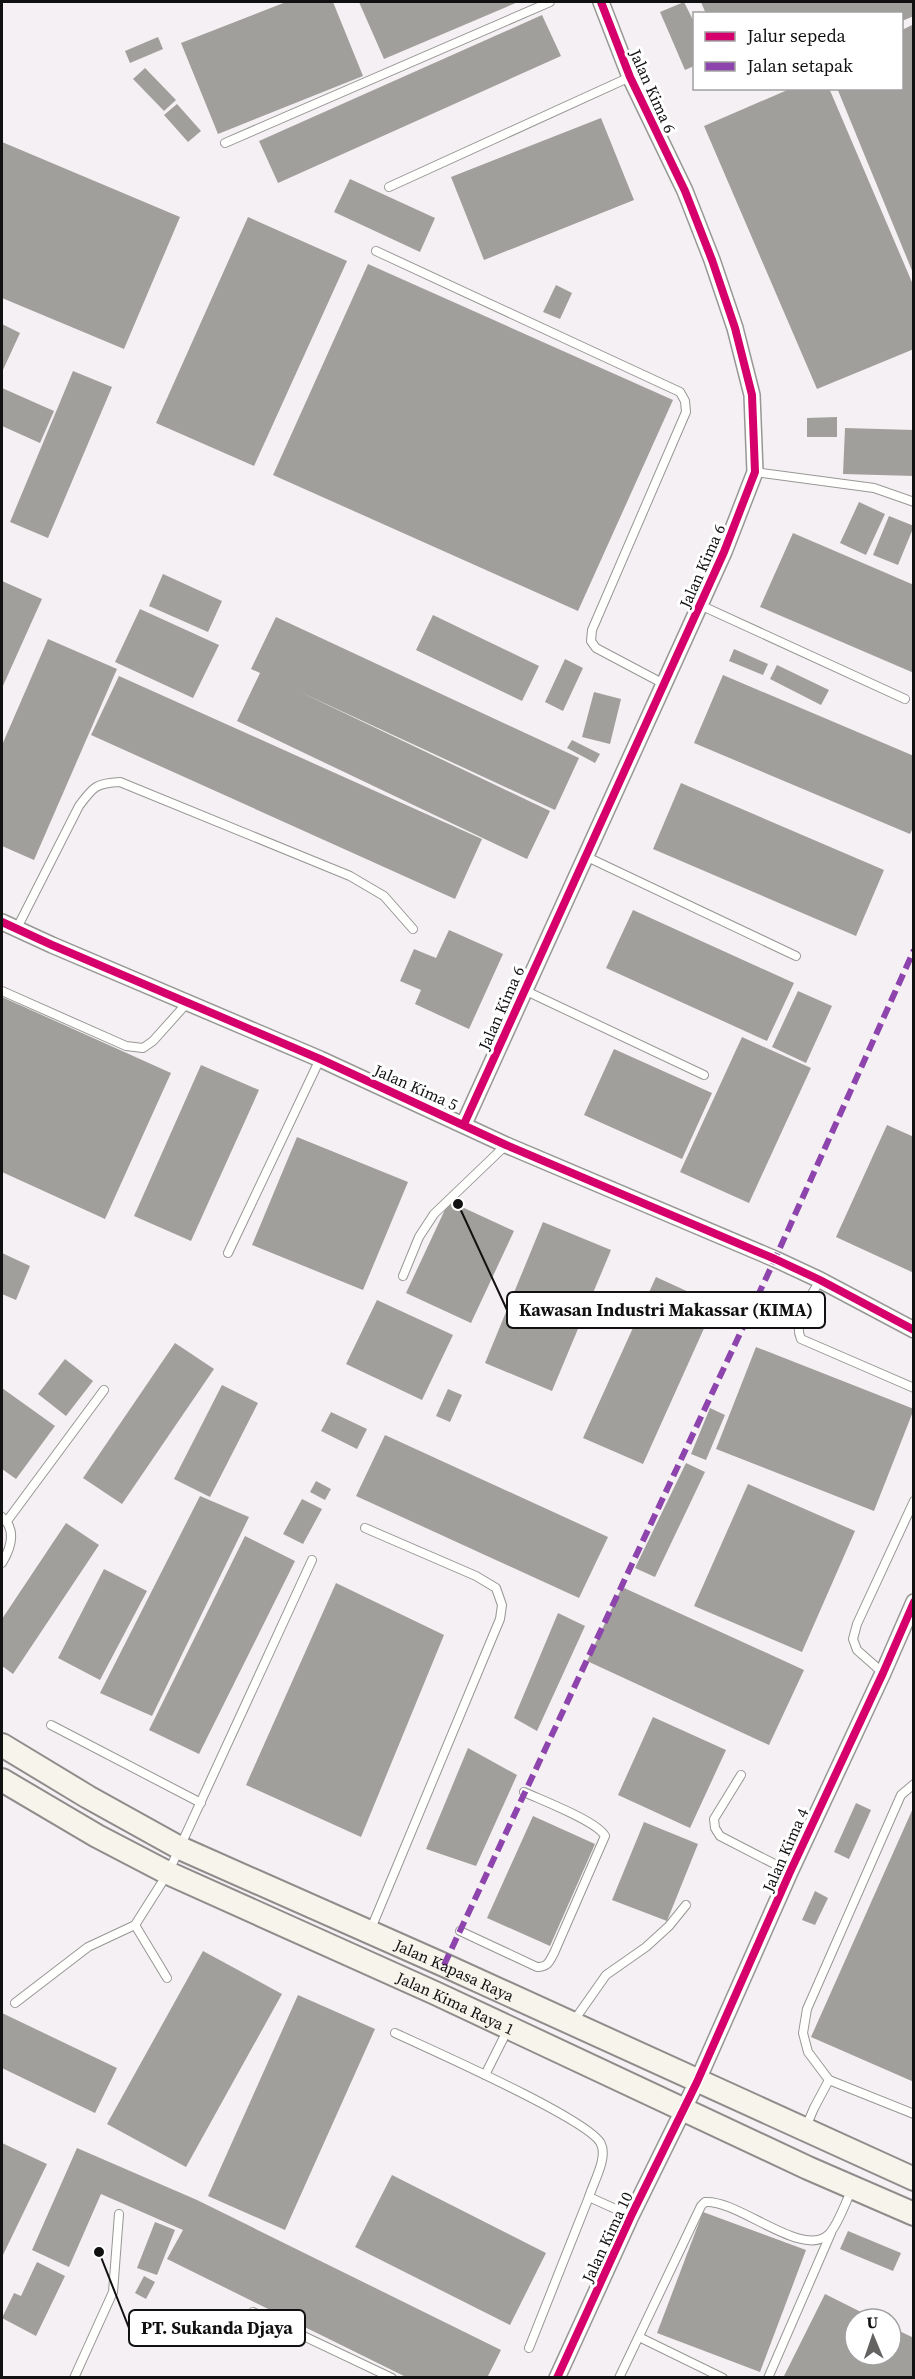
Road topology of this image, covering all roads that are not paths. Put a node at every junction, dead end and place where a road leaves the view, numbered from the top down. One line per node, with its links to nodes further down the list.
1 (550, 2): 4 (lane)
2 (601, 2): 3 (street, Jalan Kima 6)
3 (630, 77): 5 (lane); 7 (street, Jalan Kima 6)
4 (225, 143)
5 (389, 187)
6 (376, 251): 10 (lane)
7 (755, 472): 8 (lane); 9 (street, Jalan Kima 6)
8 (914, 502)
9 (700, 605): 10 (street, Jalan Kima 6); 11 (lane)
10 (664, 684): 12 (street, Jalan Kima 6)
11 (904, 699)
12 (585, 856): 16 (lane); 17 (street, Jalan Kima 6)
13 (2, 922): 14 (street, Jalan Kima 5)
14 (17, 928): 15 (lane); 19 (street, Jalan Kima 5)
15 (413, 929)
16 (796, 956)
17 (524, 990): 21 (lane); 22 (street, Jalan Kima 6)
18 (2, 991): 19 (lane)
19 (189, 1002): 20 (street, Jalan Kima 5)
20 (320, 1059): 22 (street, Jalan Kima 5); 24 (lane)
21 (704, 1075)
22 (464, 1124): 23 (street, Jalan Kima 5)
23 (506, 1145): 25 (lane); 26 (street, Jalan Kima 5)
24 (228, 1253)
25 (403, 1276)
26 (820, 1280): 27 (street, Jalan Kima 5); 28 (lane)
27 (914, 1330)
28 (914, 1388)
29 (104, 1390): 31 (lane)
30 (914, 1502): 36 (lane)
31 (4, 1519): 34 (lane)
32 (365, 1528): 50 (lane)
33 (312, 1560): 43 (lane)
34 (2, 1563)
35 (914, 1602): 36 (street, Jalan Kima 4)
36 (883, 1674): 45 (street, Jalan Kima 4)
37 (51, 1725): 43 (lane)
38 (2, 1745): 44 (main road, Jalan Kapasa Raya)
39 (741, 1775): 45 (lane)
40 (2, 1780): 46 (main road, Jalan Kima Raya 1)
41 (914, 1784): 57 (lane)
42 (524, 1792): 49 (lane)
43 (201, 1803): 44 (lane)
44 (180, 1848): 46 (lane); 50 (main road, Jalan Kapasa Raya)
45 (790, 1872): 58 (street, Jalan Kima 4)
46 (168, 1873): 48 (lane); 54 (main road, Jalan Kima Raya 1)
47 (686, 1905): 53 (lane)
48 (135, 1925): 51 (lane); 52 (lane)
49 (460, 1931)
50 (370, 1932): 53 (main road, Jalan Kapasa Raya)
51 (167, 1978)
52 (15, 2003)
53 (573, 2023): 58 (main road, Jalan Kapasa Raya)
54 (508, 2029): 56 (lane); 59 (main road, Jalan Kima Raya 1)
55 (395, 2033): 56 (lane)
56 (485, 2075): 64 (lane)
57 (829, 2080): 60 (lane); 61 (lane)
58 (697, 2082): 59 (street, Jalan Kima 4); 61 (main road, Jalan Kapasa Raya)
59 (684, 2109): 63 (main road, Jalan Kima Raya 1); 67 (street, Jalan Kima 10)
60 (914, 2114)
61 (805, 2130): 62 (main road, Jalan Kapasa Raya)
62 (914, 2179)
63 (853, 2187): 66 (main road, Jalan Kima Raya 1); 68 (lane)
64 (589, 2197): 67 (lane); 71 (lane)
65 (120, 2214): 73 (lane)
66 (914, 2214)
67 (631, 2216): 72 (street, Jalan Kima 10)
68 (831, 2233): 70 (lane); 77 (lane)
69 (254, 2312): 74 (lane)
70 (639, 2337): 75 (lane); 76 (lane)
71 (529, 2348)
72 (560, 2377)
73 (74, 2378)
74 (392, 2378)
75 (619, 2378)
76 (723, 2378)
77 (768, 2378)

